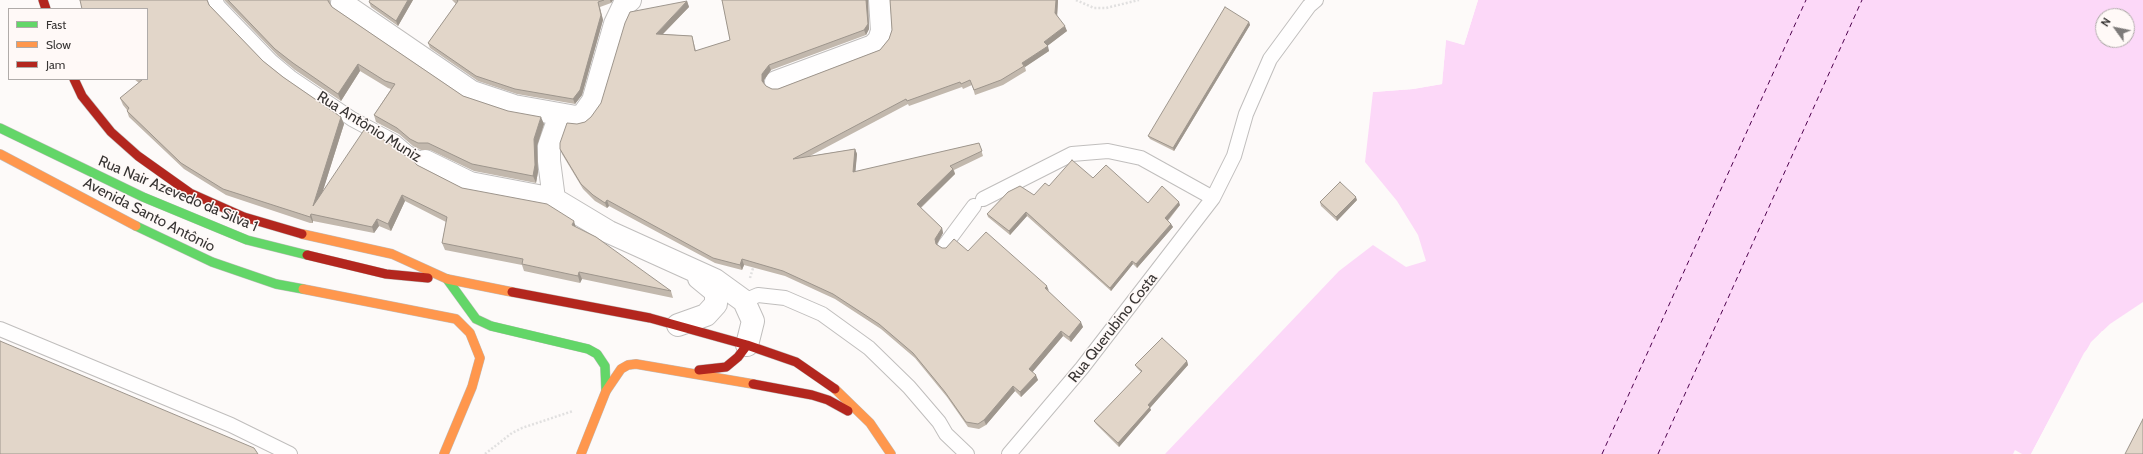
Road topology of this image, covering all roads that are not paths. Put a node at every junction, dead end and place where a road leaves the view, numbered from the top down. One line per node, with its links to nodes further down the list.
1 (215, 0): 11 (lane, Rua Antônio Muniz)
2 (630, 0): 8 (street)
3 (880, 0): 7 (street)
4 (1316, 0): 12 (lane, Rua Querubino Costa)
5 (342, 3): 8 (street)
6 (74, 80): 16 (main road)
7 (776, 82)
8 (560, 115): 13 (street)
9 (0, 128): 16 (main road, Rua Nair Azevedo da Silva 1)
10 (0, 154): 25 (main road, Avenida Santo Antônio)
11 (425, 161): 13 (street, Rua Antônio Muniz)
12 (1213, 198): 14 (lane); 29 (lane, Rua Querubino Costa)
13 (554, 199): 15 (street)
14 (945, 245)
15 (682, 266): 17 (street); 18 (street)
16 (447, 280): 18 (main road); 22 (main road)
17 (744, 301): 20 (street); 28 (lane)
18 (678, 324): 20 (main road)
19 (0, 329): 24 (lane)
20 (747, 345): 21 (main road); 23 (main road)
21 (686, 372): 22 (main road); 23 (main road)
22 (606, 391): 26 (main road)
23 (870, 423): 27 (main road)
24 (290, 454)
25 (444, 454)
26 (581, 454)
27 (891, 454)
28 (967, 454)
29 (1009, 454)

